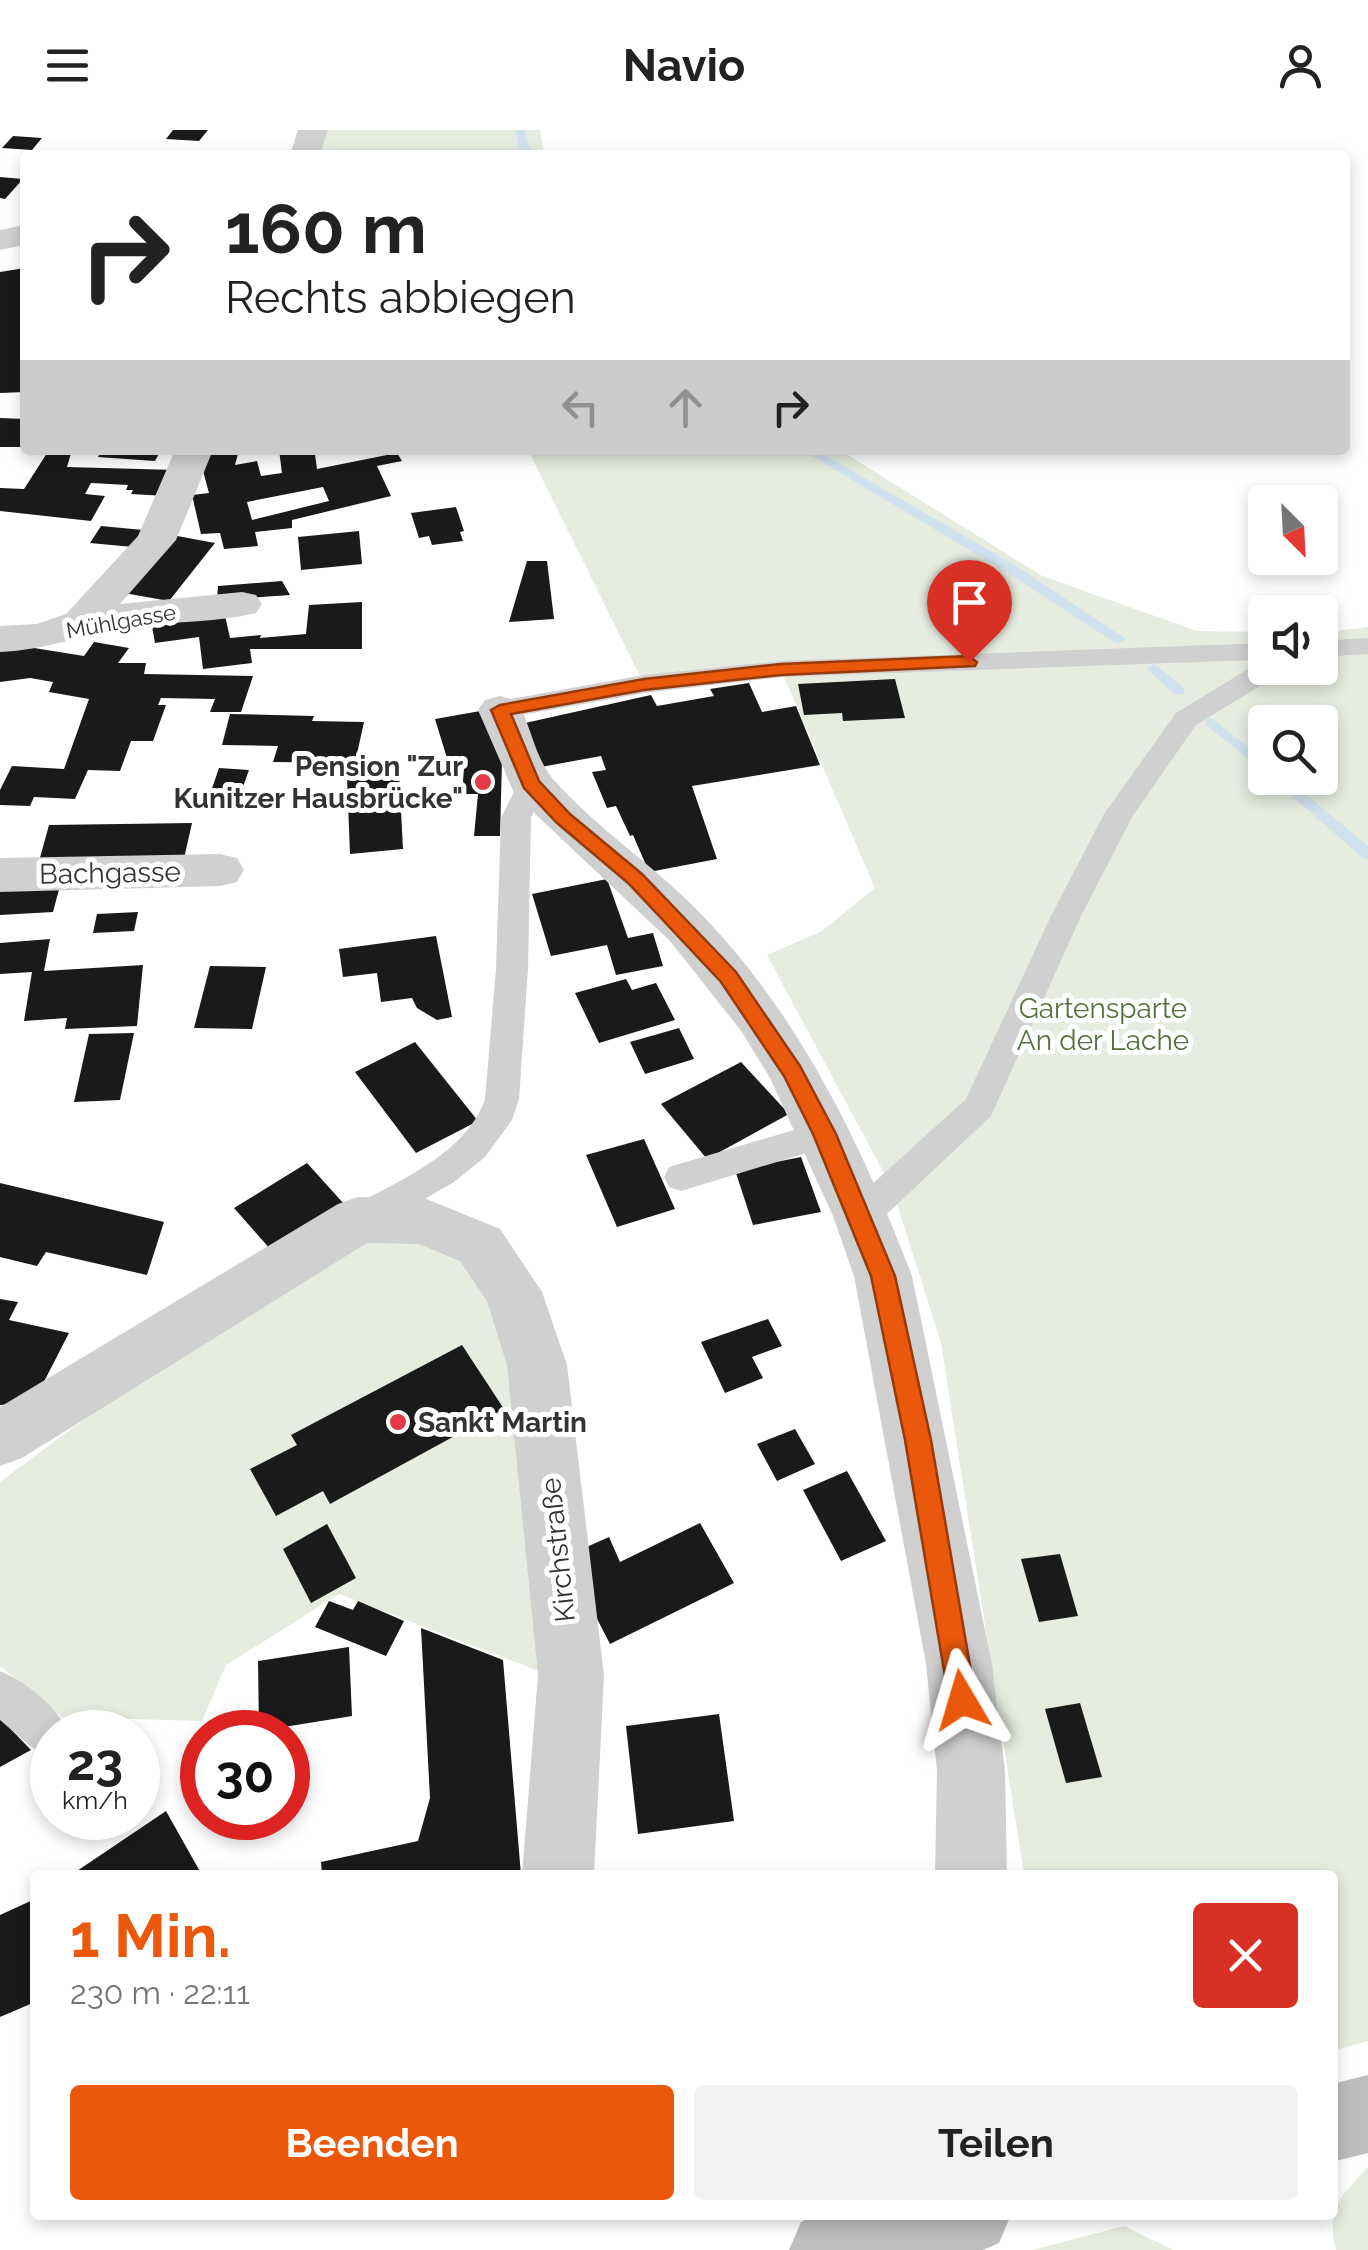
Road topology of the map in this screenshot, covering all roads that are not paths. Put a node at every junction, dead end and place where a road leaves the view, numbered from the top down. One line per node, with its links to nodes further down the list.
1 (192, 455): 3 (street)
2 (242, 604): 3 (street, Mühlgasse)
3 (81, 623): 4 (street, Mühlgasse)
4 (0, 639)
5 (1368, 646): 6 (lane)
6 (1338, 648)
7 (1248, 652): 9 (lane)
8 (1248, 681): 15 (lane)
9 (500, 710): 10 (street)
10 (531, 784): 13 (street); 16 (lane)
11 (220, 870): 12 (street, Bachgasse)
12 (0, 875)
13 (824, 1134): 14 (lane); 15 (street)
14 (681, 1177)
15 (860, 1216): 21 (street)
16 (358, 1220): 17 (street); 20 (street, Kirchstraße)
17 (0, 1439)
18 (0, 1692): 19 (lane)
19 (30, 1718)
20 (557, 1870)
21 (970, 1870)
22 (1368, 2114): 23 (street)
23 (1338, 2122)
24 (944, 2220): 25 (street)
25 (829, 2250)

